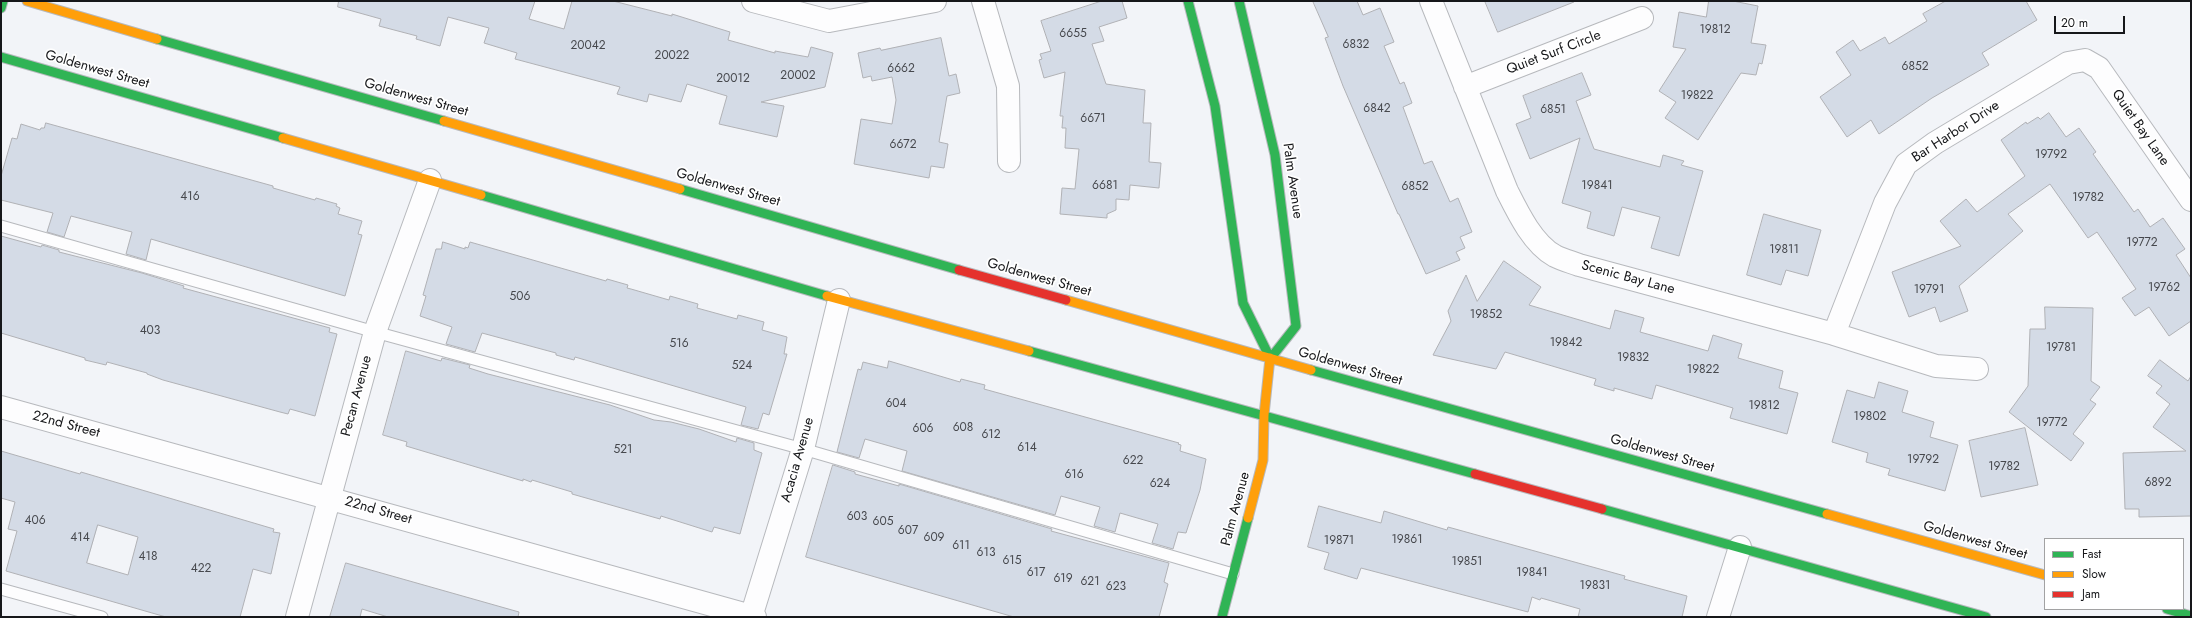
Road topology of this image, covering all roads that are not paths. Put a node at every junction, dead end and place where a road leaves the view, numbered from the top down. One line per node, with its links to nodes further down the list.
1 (3, 1): 9 (main road)
2 (27, 1): 21 (main road, Goldenwest Street)
3 (753, 1): 4 (street)
4 (935, 1)
5 (983, 1): 14 (street)
6 (1188, 1): 21 (main road)
7 (1240, 1): 21 (main road, Palm Avenue)
8 (1432, 1): 13 (street, Scenic Bay Lane)
9 (1, 8)
10 (1642, 18): 13 (street, Quiet Surf Circle)
11 (1, 57): 15 (main road, Goldenwest Street)
12 (2085, 60): 16 (street, Quiet Bay Lane); 20 (street, Bar Harbor Drive)
13 (1465, 87): 20 (street, Scenic Bay Lane)
14 (1009, 161)
15 (430, 180): 18 (main road, Goldenwest Street); 19 (street, Pecan Avenue)
16 (2191, 200)
17 (1, 226): 19 (lane)
18 (839, 300): 24 (main road, Goldenwest Street); 25 (street, Acacia Avenue)
19 (374, 332): 25 (lane); 26 (street, Pecan Avenue)
20 (1834, 334): 22 (street, Scenic Bay Lane)
21 (1270, 359): 24 (main road, Palm Avenue); 29 (main road, Goldenwest Street)
22 (1977, 369)
23 (1, 407): 26 (street, 22nd Street)
24 (1264, 415): 27 (main road, Goldenwest Street); 28 (main road, Palm Avenue)
25 (803, 449): 28 (lane); 35 (street, Acacia Avenue)
26 (330, 498): 34 (street, Pecan Avenue); 35 (street, 22nd Street)
27 (1740, 547): 37 (street); 38 (main road, Goldenwest Street)
28 (1233, 574): 36 (main road, Palm Avenue)
29 (2044, 575)
30 (1, 589): 33 (lane)
31 (2170, 610): 32 (main road)
32 (2191, 616)
33 (102, 617)
34 (297, 617)
35 (752, 617)
36 (1222, 617)
37 (1718, 617)
38 (1986, 617)

